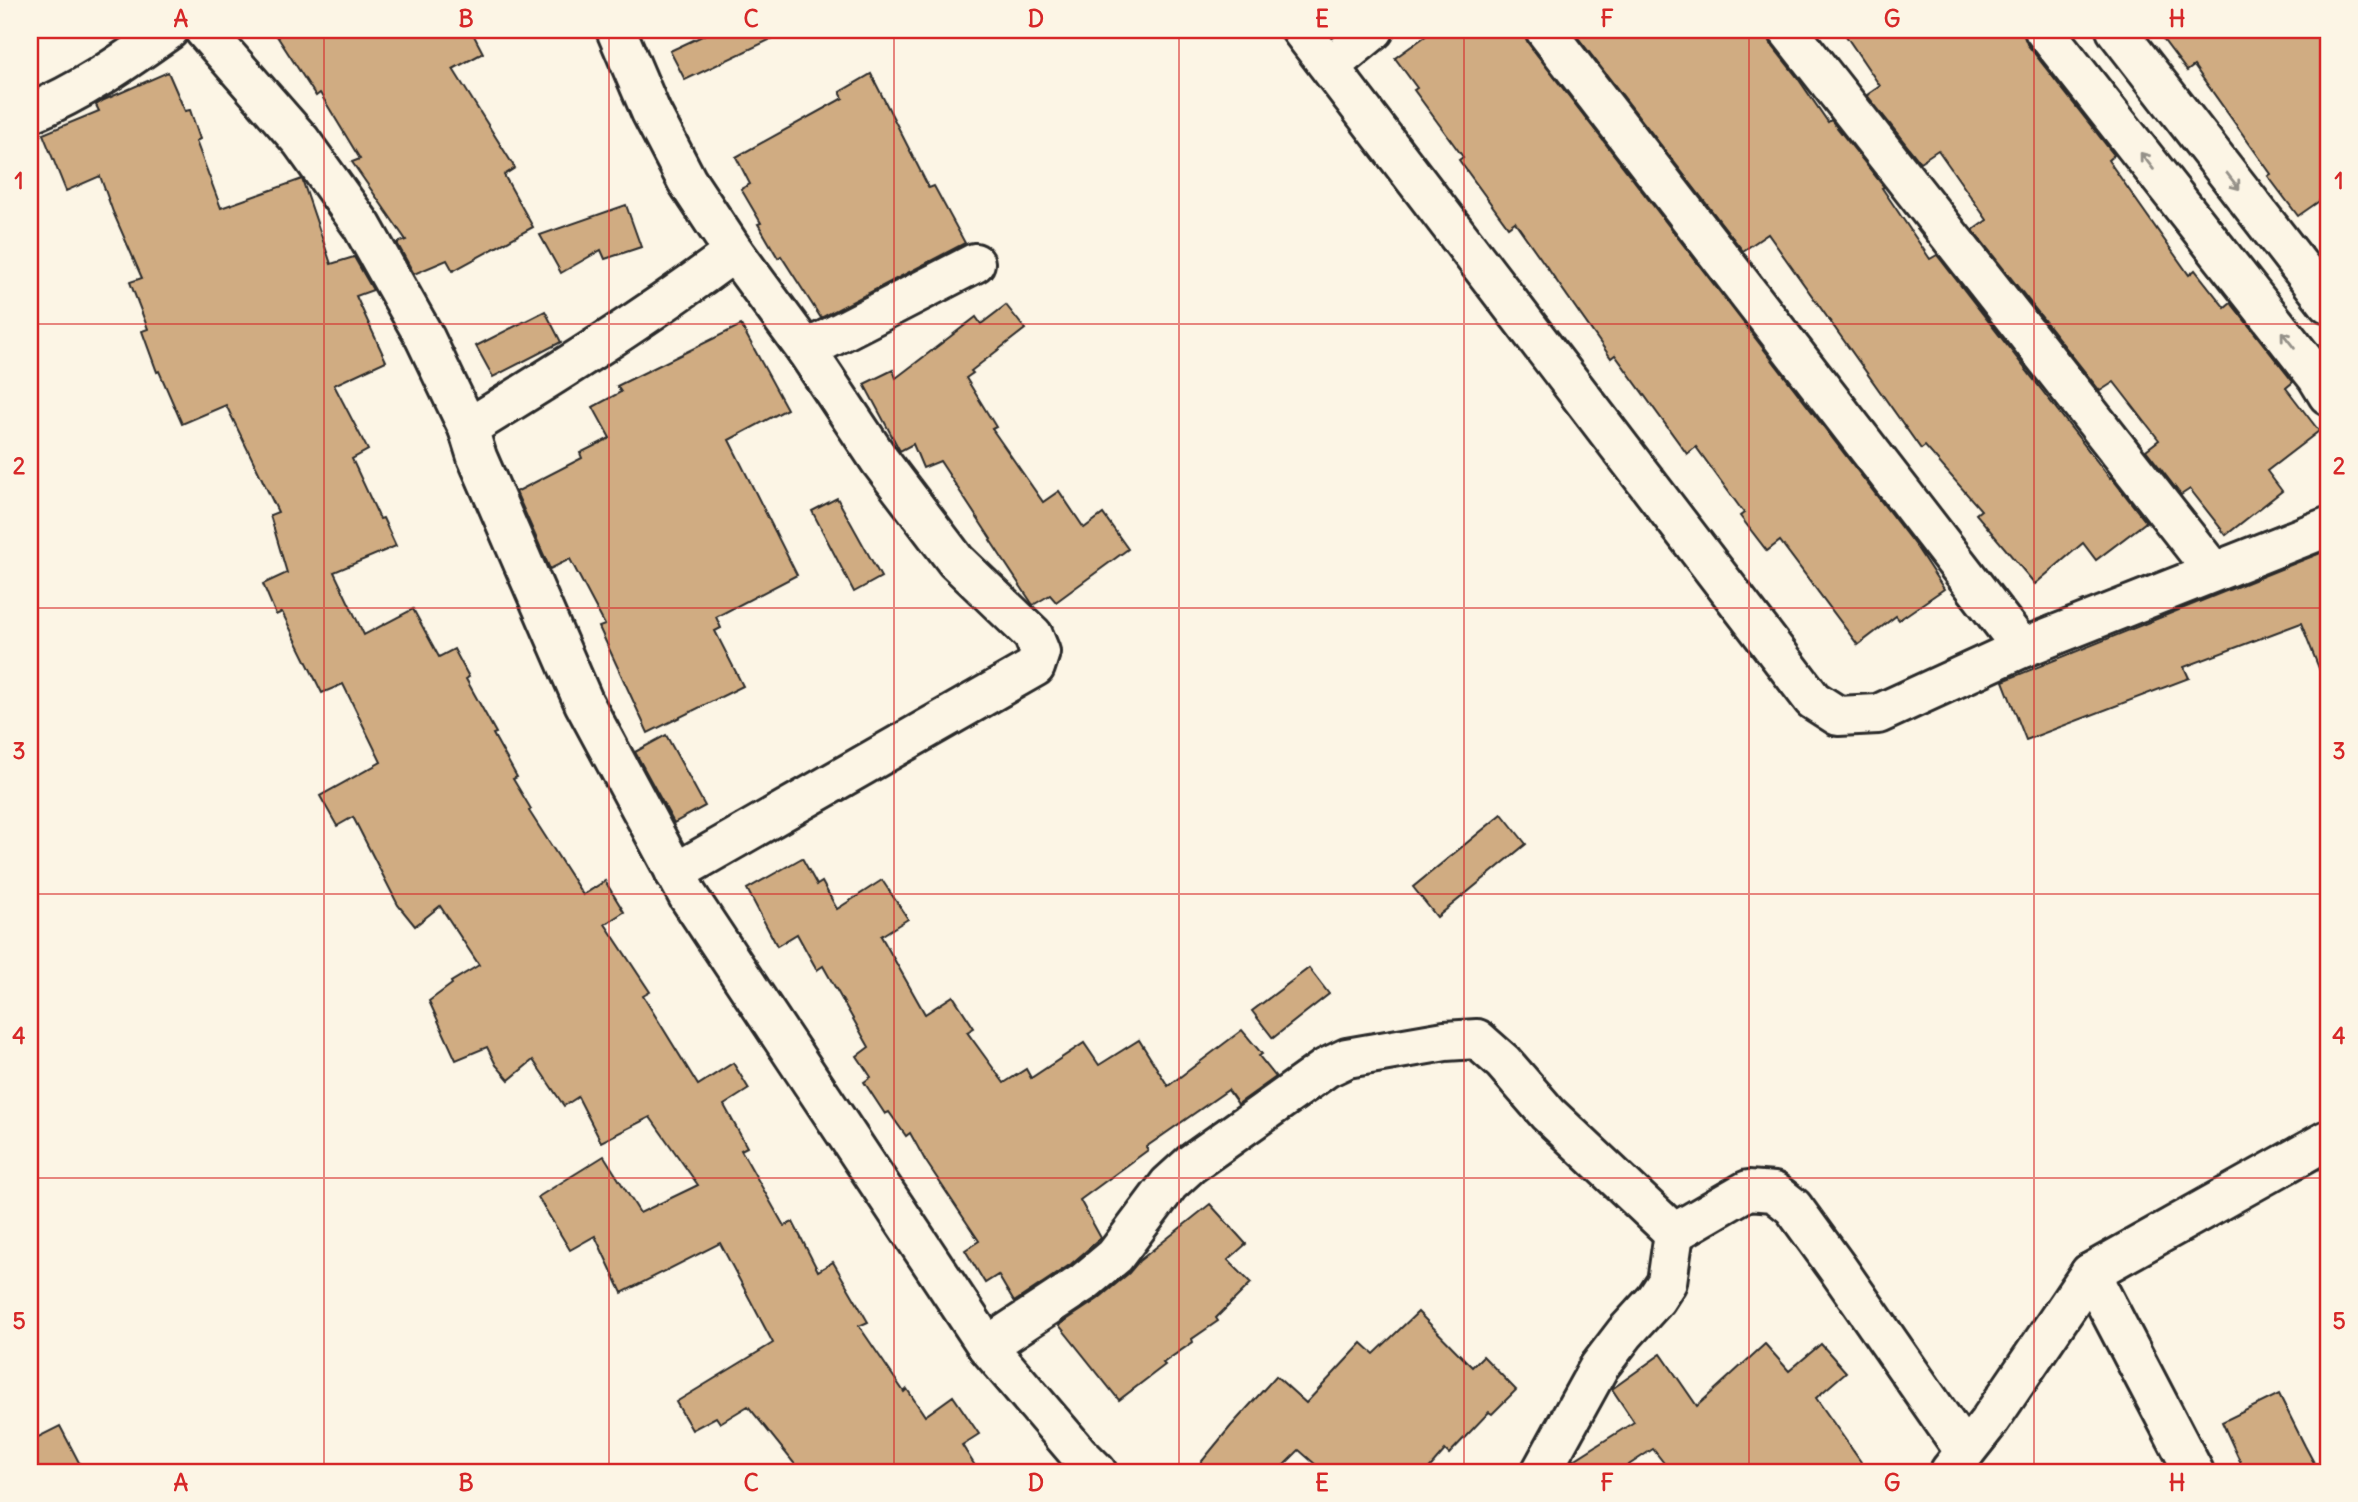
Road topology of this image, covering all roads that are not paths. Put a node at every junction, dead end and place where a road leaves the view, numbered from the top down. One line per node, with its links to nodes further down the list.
1 (169, 30): 11 (street)
2 (204, 30): 17 (street)
3 (615, 30): 12 (street)
4 (1301, 30): 10 (street)
5 (1374, 30): 10 (street)
6 (1545, 30): 20 (street)
7 (1788, 30): 19 (street)
8 (2044, 30): 16 (street, one-way to 8)
9 (2116, 30): 14 (street, one-way to 14)
10 (1330, 66): 20 (street)
11 (30, 113)
12 (734, 252): 15 (street); 17 (street)
13 (975, 263): 15 (street)
14 (2328, 303)
15 (806, 351): 21 (street)
16 (2324, 380)
17 (468, 428): 21 (street)
18 (2328, 527): 19 (street)
19 (2213, 572): 20 (street)
20 (2022, 648)
21 (676, 873): 25 (street)
22 (2328, 1140): 24 (street)
23 (1674, 1233): 25 (street); 26 (street); 27 (street)
24 (2090, 1273): 26 (street); 29 (street)
25 (987, 1346): 28 (street)
26 (1957, 1462)
27 (1551, 1467)
28 (1097, 1472)
29 (2194, 1472)

